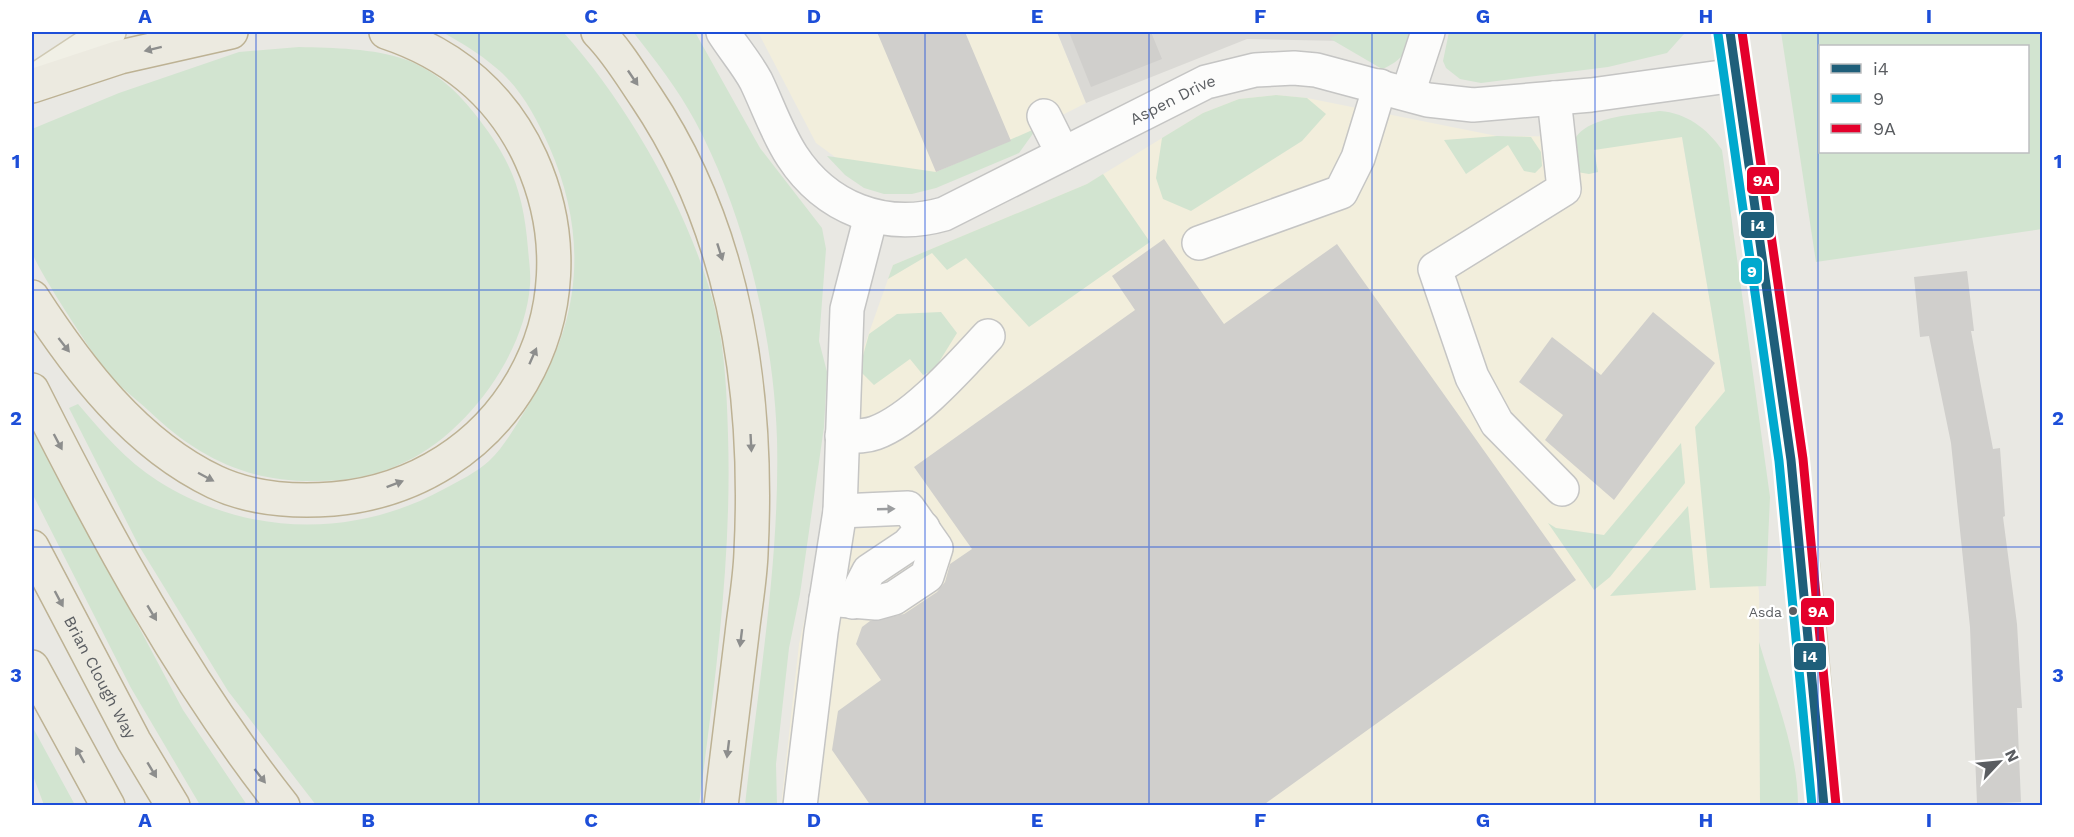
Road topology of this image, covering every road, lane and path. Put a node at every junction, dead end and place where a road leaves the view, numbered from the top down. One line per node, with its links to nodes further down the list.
1 (109, 32): 9 (main road)
2 (231, 32): 9 (highway, one-way to 9)
3 (386, 32): 16 (highway, one-way to 3)
4 (598, 32): 28 (highway, one-way to 28)
5 (723, 32): 14 (street, Aspen Drive)
6 (1428, 32): 10 (street)
7 (1730, 32): 8 (main road)
8 (1736, 75): 11 (street, Aspen Drive); 30 (main road)
9 (32, 85)
10 (1394, 89): 11 (street, Aspen Drive); 13 (street, Aspen Drive); 15 (street)
11 (1554, 98): 20 (street)
12 (1044, 116): 13 (street)
13 (1063, 154): 14 (street, Aspen Drive)
14 (871, 216): 19 (street)
15 (1199, 243)
16 (32, 297)
17 (988, 336): 19 (street)
18 (32, 390): 27 (highway, one-way to 27)
19 (842, 436): 21 (street)
20 (1562, 489)
21 (840, 511): 23 (street); 23 (street, one-way to 23)
22 (32, 547): 26 (highway, Brian Clough Way, one-way to 26)
23 (839, 600): 29 (street)
24 (32, 667): 25 (highway, one-way to 24)
25 (108, 806)
26 (173, 806)
27 (283, 806)
28 (721, 806)
29 (800, 806)
30 (1824, 806)

